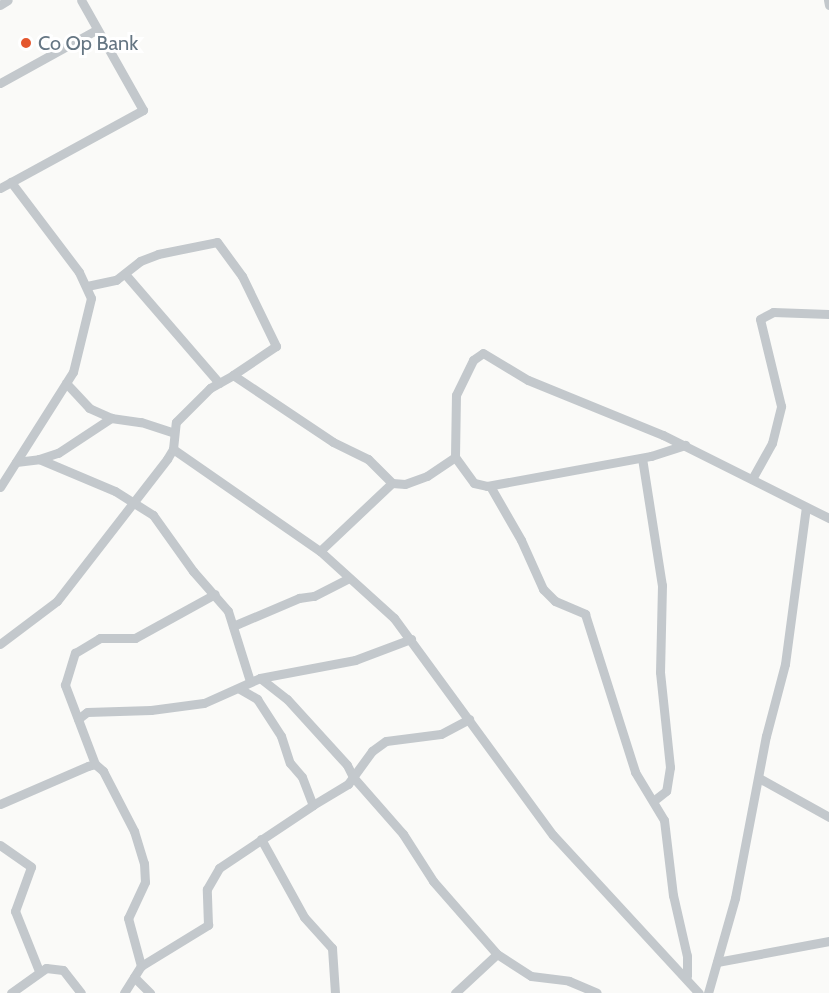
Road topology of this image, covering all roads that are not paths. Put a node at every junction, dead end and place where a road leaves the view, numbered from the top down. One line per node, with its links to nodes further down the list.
1 (8, 0): 4 (street)
2 (81, 0): 6 (street)
3 (828, 0): 5 (street)
4 (0, 5)
5 (829, 5)
6 (96, 30): 7 (street); 8 (street)
7 (0, 83)
8 (10, 182): 9 (street); 11 (street)
9 (0, 188)
10 (125, 274): 11 (street); 13 (street); 15 (street)
11 (87, 286): 14 (street)
12 (829, 314): 24 (street)
13 (233, 375): 15 (street); 25 (street)
14 (66, 383): 16 (street); 23 (street)
15 (219, 383): 17 (street)
16 (111, 418): 17 (street); 22 (street)
17 (172, 432): 19 (street)
18 (685, 445): 20 (street); 21 (street); 24 (street)
19 (173, 449): 28 (street); 31 (street)
20 (455, 457): 25 (street); 26 (street)
21 (642, 458): 26 (street); 45 (street)
22 (39, 459): 23 (street); 28 (street)
23 (16, 462): 27 (street)
24 (752, 479): 29 (street)
25 (392, 483): 31 (street)
26 (490, 486): 45 (street)
27 (0, 487)
28 (133, 501): 33 (street); 36 (street)
29 (806, 507): 30 (street); 44 (street)
30 (829, 518)
31 (320, 551): 32 (street)
32 (350, 578): 34 (street); 35 (street)
33 (215, 594): 34 (street); 40 (street)
34 (233, 626): 38 (street)
35 (411, 639): 37 (street); 41 (street)
36 (0, 644)
37 (260, 678): 38 (street); 43 (street)
38 (250, 681): 39 (street)
39 (240, 689): 40 (street); 47 (street)
40 (78, 719): 42 (street)
41 (469, 719): 43 (street); 56 (street)
42 (95, 764): 46 (street); 54 (street)
43 (354, 777): 47 (street); 52 (street)
44 (759, 778): 48 (street); 53 (street)
45 (653, 801): 56 (street)
46 (0, 804)
47 (313, 805): 49 (street)
48 (829, 817)
49 (261, 839): 54 (street); 62 (street)
50 (0, 845): 55 (street)
51 (829, 941): 53 (street)
52 (496, 954): 63 (street); 64 (street)
53 (717, 962): 66 (street)
54 (141, 966): 57 (street)
55 (39, 971): 58 (street); 59 (street)
56 (687, 976): 65 (street)
57 (134, 977): 60 (street); 61 (street)
58 (11, 993)
59 (81, 993)
60 (124, 993)
61 (150, 993)
62 (335, 993)
63 (455, 993)
64 (597, 993)
65 (699, 993)
66 (708, 993)

